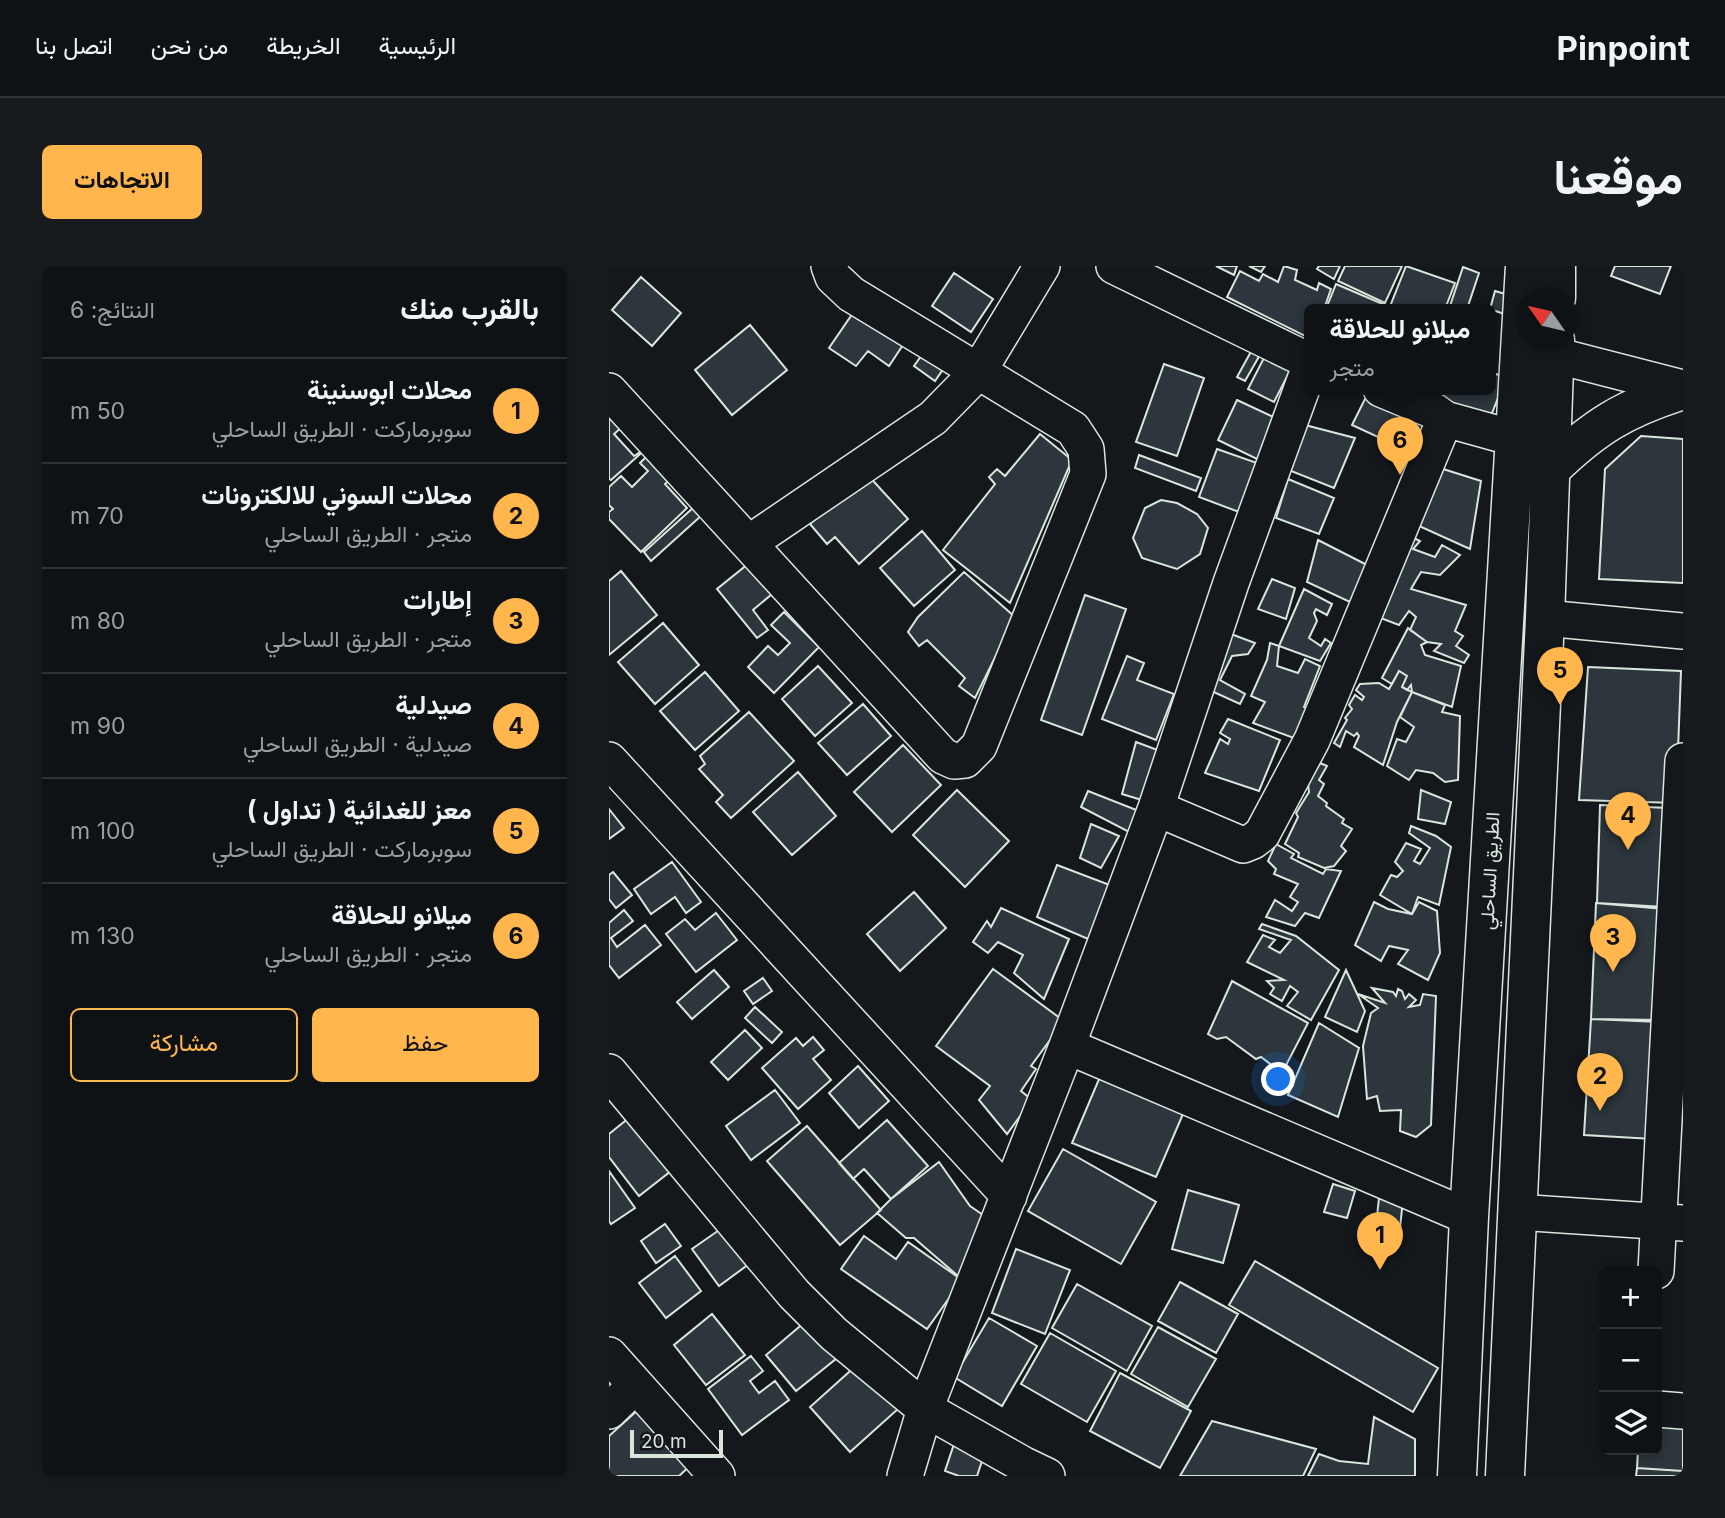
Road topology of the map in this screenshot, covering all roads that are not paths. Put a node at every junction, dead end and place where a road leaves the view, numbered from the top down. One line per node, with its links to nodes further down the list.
1 (829, 266): 12 (street)
2 (1042, 266): 12 (street)
3 (1114, 266): 11 (street)
4 (1525, 266): 6 (highway, الطريق الساحلي)
5 (1556, 266): 7 (highway)
6 (1530, 287)
7 (1556, 287)
8 (1543, 350): 18 (highway, الطريق الساحلي)
9 (1544, 350): 19 (highway, الطريق الساحلي)
10 (1554, 350): 14 (street)
11 (1304, 358)
12 (978, 372): 20 (street); 20 (street)
13 (1304, 383): 25 (street)
14 (1683, 389): 19 (highway)
15 (609, 391): 20 (street)
16 (1395, 395): 17 (street)
17 (1445, 419): 18 (street); 25 (street)
18 (1517, 439): 32 (highway, الطريق الساحلي)
19 (1551, 469): 21 (highway, الطريق الساحلي)
20 (748, 543)
21 (1545, 618): 22 (street); 31 (highway, الطريق الساحلي)
22 (1683, 631)
23 (609, 760): 30 (street)
24 (1683, 761): 26 (street)
25 (1156, 808): 28 (street)
26 (1681, 819): 27 (street)
27 (1676, 1023): 33 (street)
28 (1067, 1046): 30 (street); 32 (street)
29 (609, 1072): 37 (street)
30 (1009, 1196): 37 (street)
31 (1517, 1212): 33 (street); 45 (highway, الطريق الساحلي)
32 (1469, 1217): 44 (highway, الطريق الساحلي)
33 (1671, 1223): 34 (street)
34 (1658, 1266)
35 (609, 1355): 36 (street)
36 (635, 1386): 39 (street); 42 (street)
37 (925, 1409): 41 (street); 43 (street)
38 (1662, 1409): 40 (street)
39 (609, 1411)
40 (1683, 1411)
41 (1031, 1472)
42 (717, 1476)
43 (905, 1476)
44 (1457, 1476)
45 (1505, 1476)

